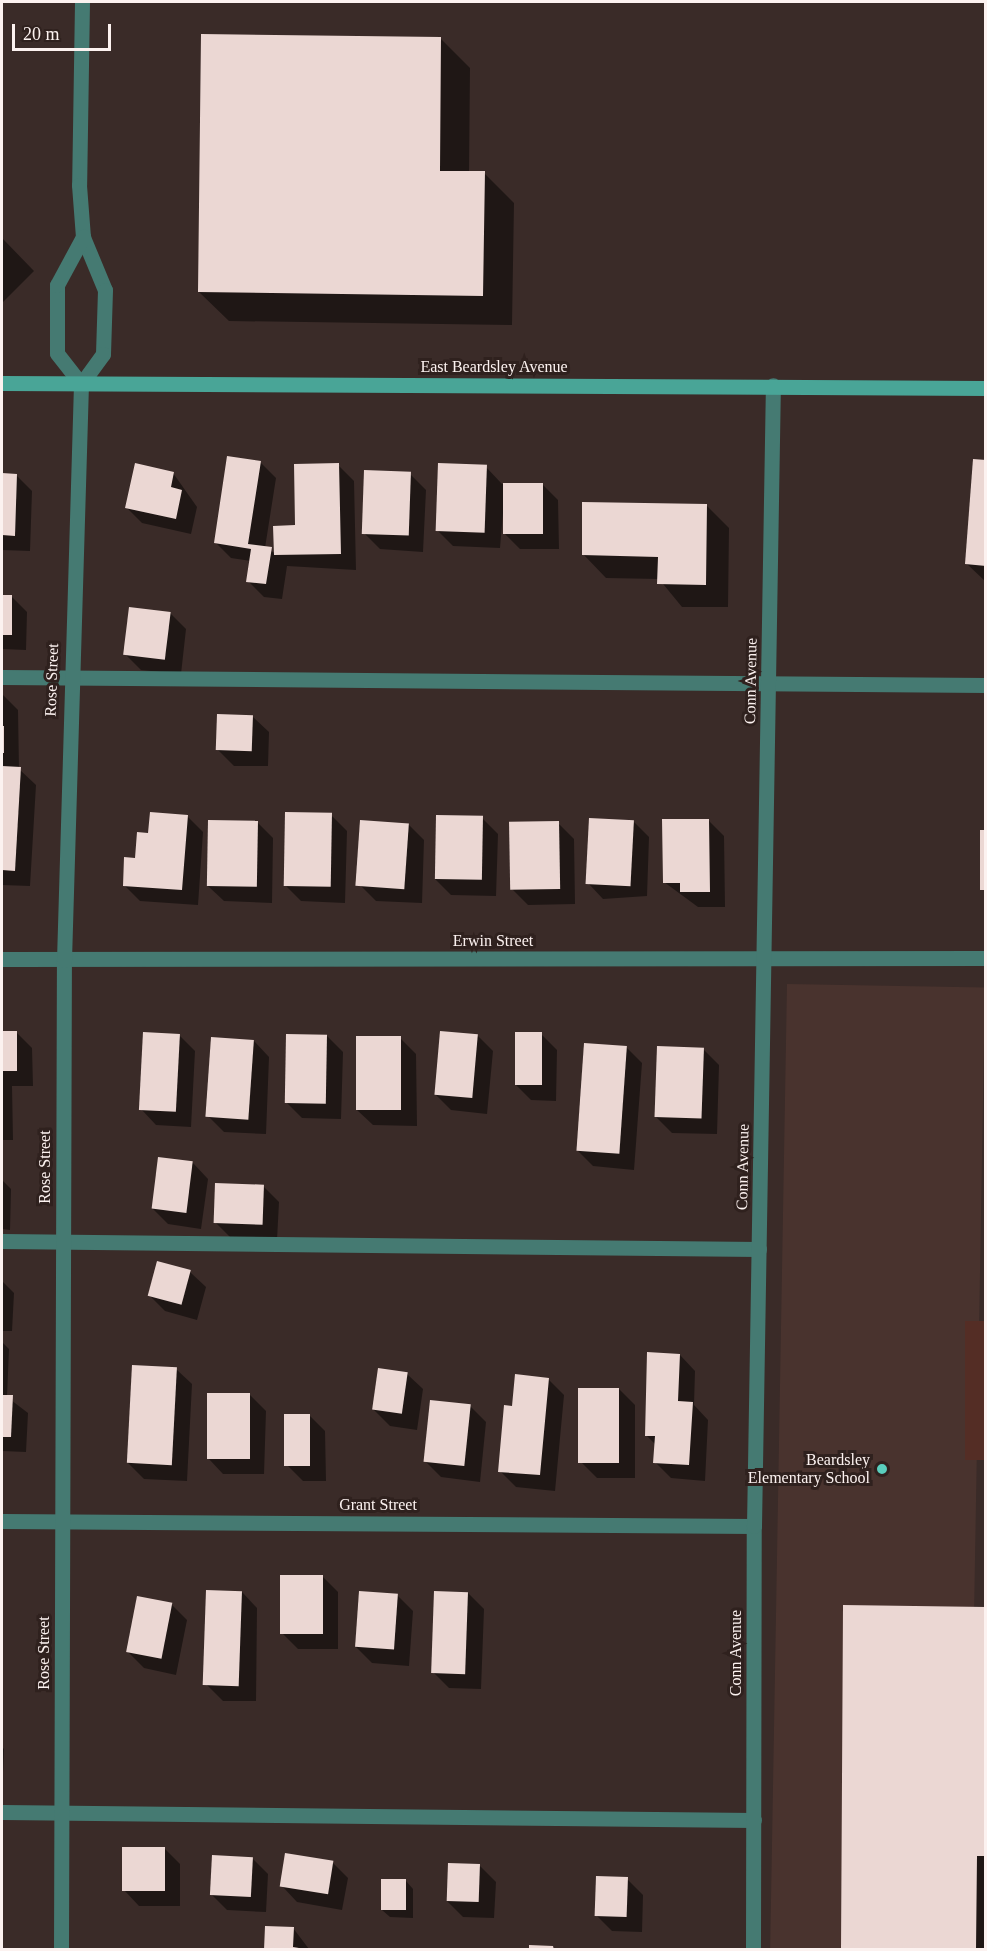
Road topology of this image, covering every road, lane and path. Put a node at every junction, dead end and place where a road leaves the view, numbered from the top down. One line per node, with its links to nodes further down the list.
1 (82, 2): 2 (street)
2 (83, 237): 4 (street); 4 (street)
3 (2, 383): 4 (street, East Beardsley Avenue)
4 (81, 384): 5 (street, East Beardsley Avenue); 8 (street, Rose Street)
5 (773, 385): 6 (street, East Beardsley Avenue); 9 (street, Conn Avenue)
6 (986, 388)
7 (2, 677): 8 (street)
8 (69, 677): 9 (street); 14 (street, Rose Street)
9 (768, 683): 10 (street); 11 (street, Conn Avenue)
10 (986, 685)
11 (764, 958): 12 (street, Erwin Street); 14 (street, Erwin Street); 17 (street, Conn Avenue)
12 (986, 958)
13 (2, 959): 14 (street, Erwin Street)
14 (64, 960): 16 (street, Rose Street)
15 (2, 1241): 16 (street)
16 (63, 1242): 17 (street); 19 (street, Rose Street)
17 (759, 1249): 20 (street, Conn Avenue)
18 (2, 1521): 19 (street, Grant Street)
19 (63, 1521): 20 (street, Grant Street); 22 (street, Rose Street)
20 (754, 1526): 23 (street, Conn Avenue)
21 (2, 1812): 22 (street)
22 (62, 1813): 23 (street); 24 (street, Rose Street)
23 (754, 1820): 25 (street, Conn Avenue)
24 (61, 1950)
25 (753, 1950)

